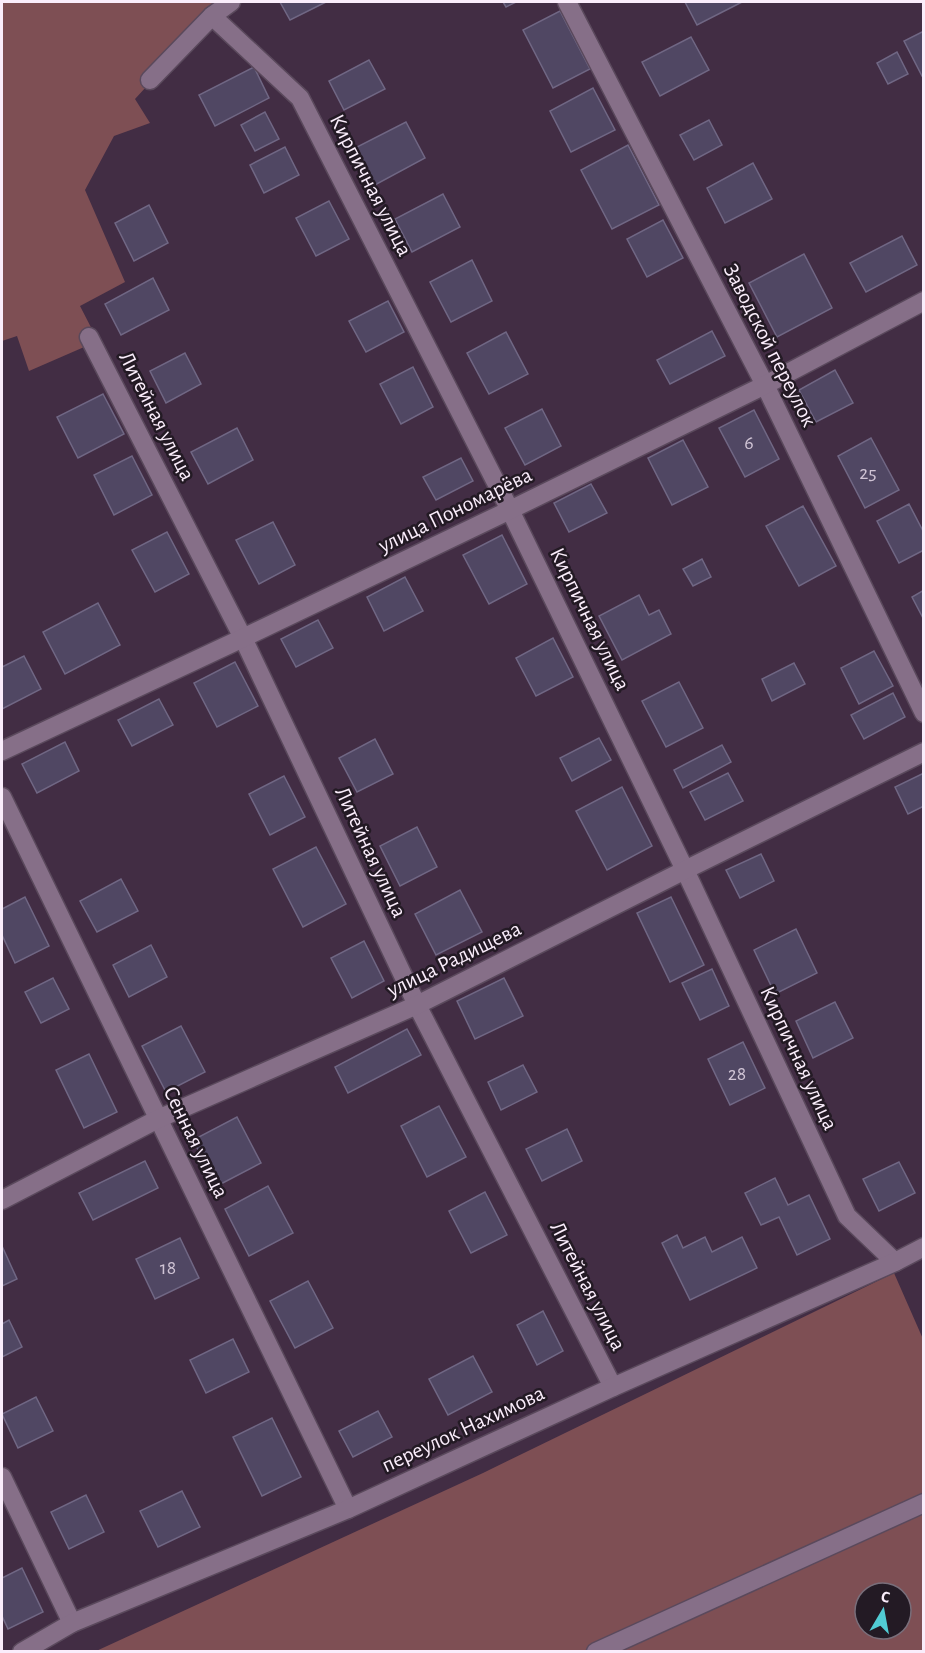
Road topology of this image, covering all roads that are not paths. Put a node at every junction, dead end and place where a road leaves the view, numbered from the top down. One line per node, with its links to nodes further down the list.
1 (231, 2): 3 (street)
2 (567, 2): 7 (street, Заводской переулок)
3 (212, 16): 4 (street); 8 (street, Кирпичная улица)
4 (150, 80)
5 (924, 301): 7 (street, улица Пономарёва)
6 (90, 337): 9 (street, Литейная улица)
7 (765, 385): 8 (street, улица Пономарёва); 10 (street, Заводской переулок)
8 (510, 510): 9 (street, улица Пономарёва); 14 (street, Кирпичная улица)
9 (243, 638): 11 (street, улица Пономарёва); 15 (street, Литейная улица)
10 (924, 713)
11 (2, 751)
12 (924, 752): 14 (street, улица Радищева)
13 (2, 797): 16 (street, Сенная улица)
14 (685, 870): 15 (street, улица Радищева); 19 (street, Кирпичная улица)
15 (417, 1005): 16 (street, улица Радищева); 20 (street, Литейная улица)
16 (159, 1119): 17 (street, улица Радищева); 23 (street, Сенная улица)
17 (2, 1200)
18 (924, 1247): 19 (street, переулок Нахимова)
19 (895, 1262): 20 (street, переулок Нахимова)
20 (613, 1387): 23 (street, переулок Нахимова)
21 (2, 1477): 24 (street)
22 (924, 1503): 26 (street)
23 (348, 1509): 24 (street, переулок Нахимова)
24 (72, 1623): 25 (street, переулок Нахимова)
25 (22, 1652)
26 (596, 1652)

